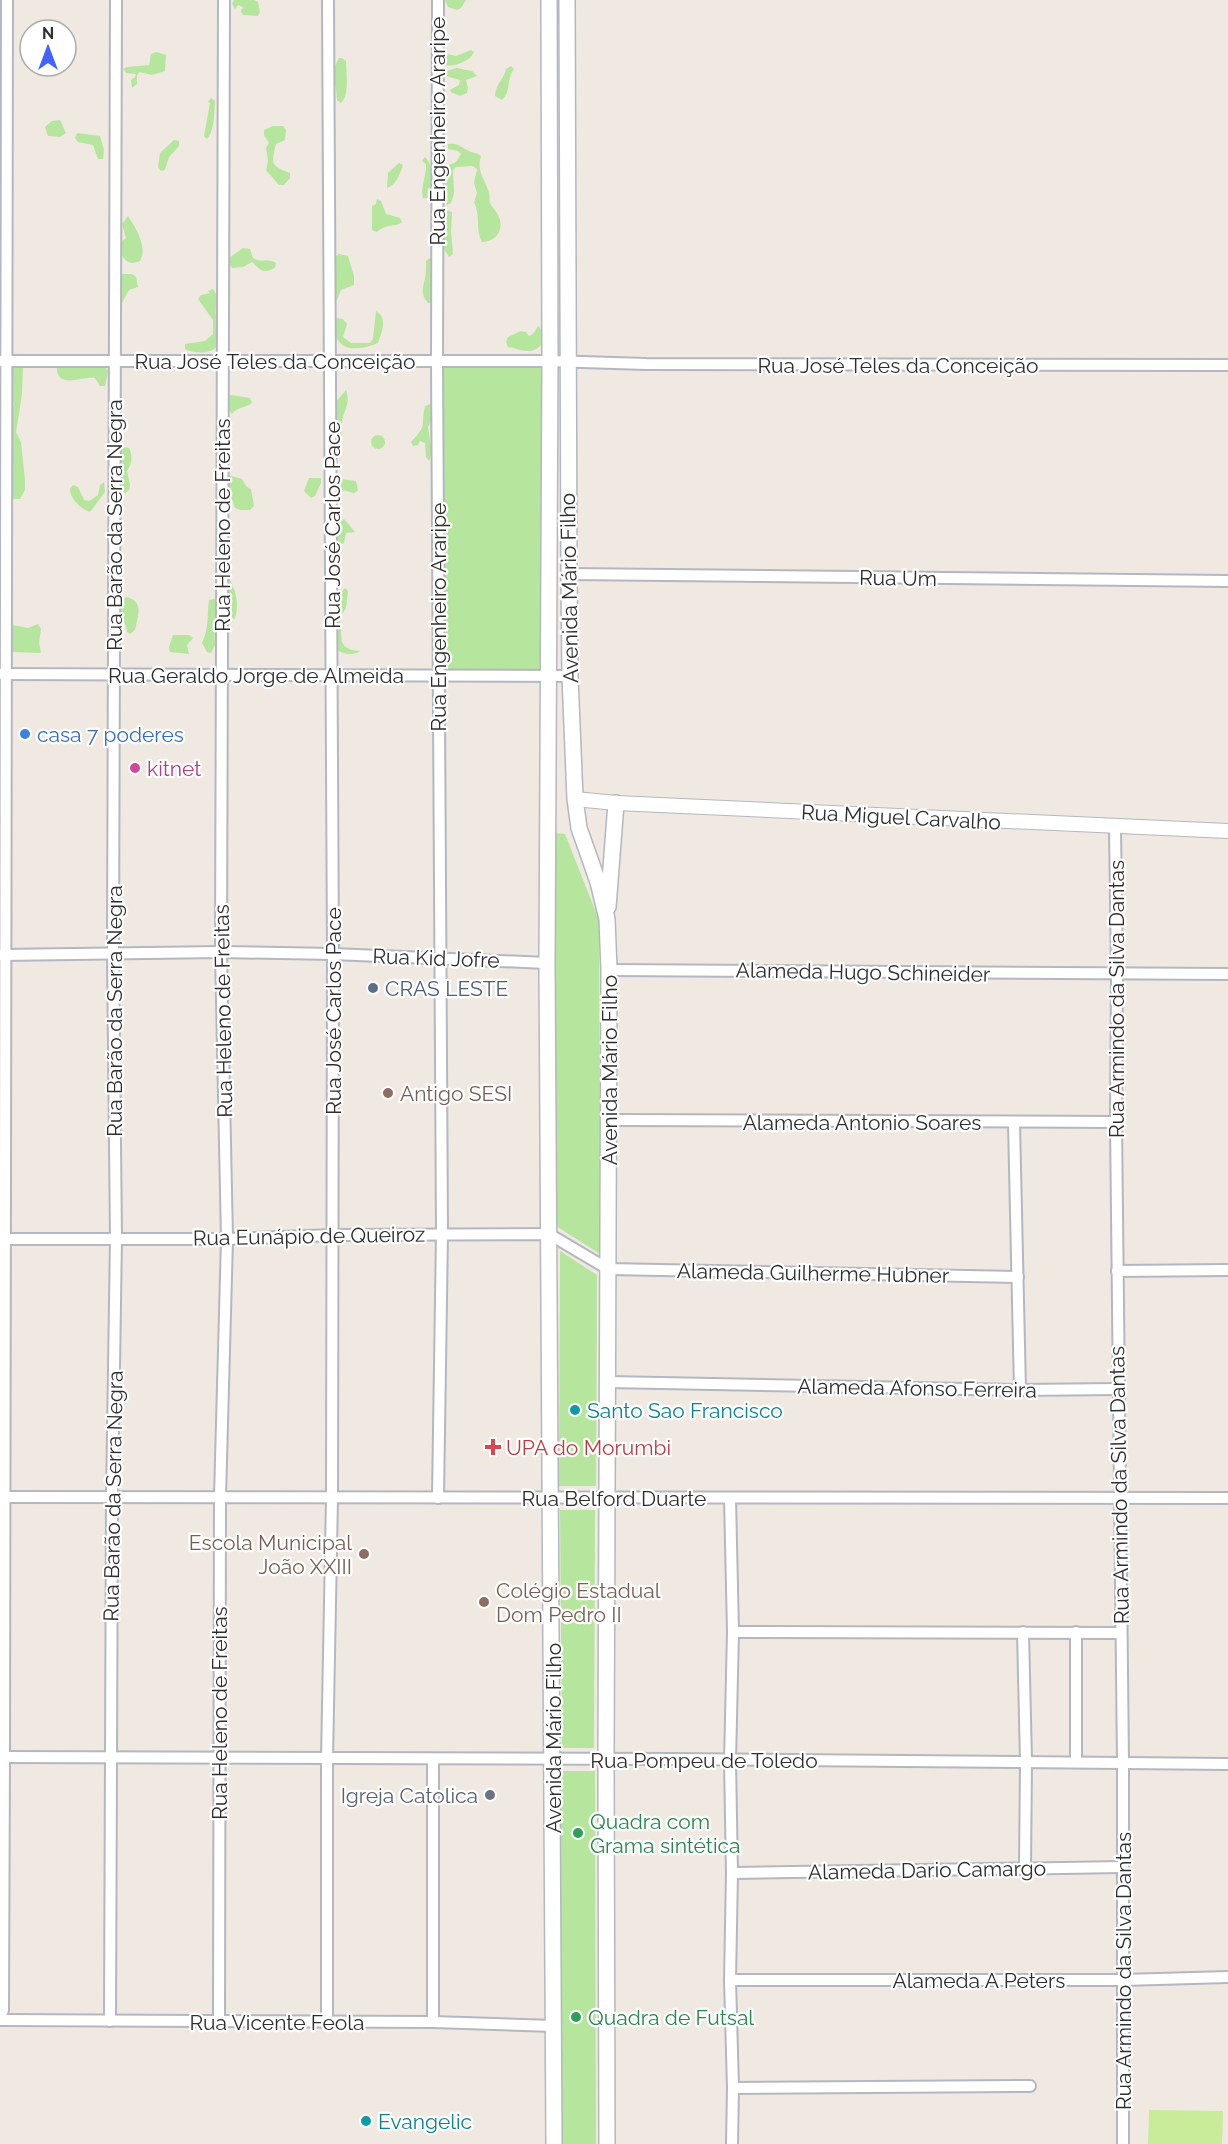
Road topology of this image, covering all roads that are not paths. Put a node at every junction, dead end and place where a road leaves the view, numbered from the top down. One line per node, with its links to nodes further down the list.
1 (7, 0): 13 (street)
2 (116, 0): 8 (street, Rua Barão da Serra Negra)
3 (224, 0): 9 (street, Rua Heleno de Freitas)
4 (328, 0): 10 (street, Rua José Carlos Pace)
5 (438, 0): 11 (street, Rua Engenheiro Araripe)
6 (549, 0): 12 (main road, Avenida Mário Filho)
7 (567, 0): 14 (main road, Avenida Mário Filho)
8 (115, 361): 9 (street, Rua José Teles da Conceição); 13 (street, Rua José Teles da Conceição); 19 (street, Rua Barão da Serra Negra)
9 (223, 361): 10 (street, Rua José Teles da Conceição); 20 (street, Rua Heleno de Freitas)
10 (331, 361): 11 (street, Rua José Teles da Conceição); 21 (street, Rua José Carlos Pace)
11 (436, 361): 12 (street, Rua José Teles da Conceição); 22 (street, Rua Engenheiro Araripe)
12 (550, 361): 14 (street, Rua José Teles da Conceição); 24 (main road, Avenida Mário Filho)
13 (3, 362): 18 (street)
14 (568, 362): 15 (street, Rua José Teles da Conceição); 16 (main road, Avenida Mário Filho)
15 (1228, 365)
16 (568, 574): 17 (street, Rua Um); 23 (main road, Avenida Mário Filho)
17 (1228, 581)
18 (3, 674): 19 (street, Rua Geraldo Jorge de Almeida); 33 (street)
19 (114, 675): 20 (street, Rua Geraldo Jorge de Almeida); 31 (street, Rua Barão da Serra Negra)
20 (222, 675): 21 (street, Rua Geraldo Jorge de Almeida); 30 (street, Rua Heleno de Freitas)
21 (333, 676): 22 (street, Rua Geraldo Jorge de Almeida); 32 (street, Rua José Carlos Pace)
22 (438, 676): 24 (street, Rua Geraldo Jorge de Almeida); 34 (street, Rua Engenheiro Araripe)
23 (570, 676): 24 (street, Rua Geraldo Jorge de Almeida); 25 (main road, Avenida Mário Filho)
24 (548, 677): 35 (main road, Avenida Mário Filho)
25 (574, 799): 26 (street, Rua Miguel Carvalho); 29 (main road, Avenida Mário Filho)
26 (616, 803): 27 (street, Rua Miguel Carvalho); 29 (main road)
27 (1115, 827): 28 (street, Rua Miguel Carvalho); 37 (street, Rua Armindo da Silva Dantas)
28 (1228, 831)
29 (607, 919): 36 (main road, Avenida Mário Filho)
30 (221, 952): 31 (street, Rua Kid Jofre); 32 (street, Rua Kid Jofre); 47 (street, Rua Heleno de Freitas)
31 (113, 954): 33 (street, Rua Kid Jofre); 45 (street, Rua Barão da Serra Negra)
32 (333, 954): 34 (street, Rua Kid Jofre); 44 (street, Rua José Carlos Pace)
33 (3, 955): 46 (street)
34 (440, 958): 35 (street, Rua Kid Jofre); 42 (street, Rua Engenheiro Araripe)
35 (547, 963): 43 (main road, Avenida Mário Filho)
36 (609, 970): 37 (street, Alameda Hugo Schineider); 39 (main road, Avenida Mário Filho)
37 (1117, 975): 38 (street, Alameda Hugo Schineider); 40 (street, Rua Armindo da Silva Dantas)
38 (1228, 975)
39 (609, 1120): 41 (street, Alameda Antonio Soares); 48 (main road, Avenida Mário Filho)
40 (1116, 1122): 41 (street, Alameda Antonio Soares); 49 (street, Rua Armindo da Silva Dantas)
41 (1014, 1123): 51 (street)
42 (442, 1233): 43 (street, Rua Eunápio de Queiroz); 44 (street, Rua Eunápio de Queiroz); 59 (street, Rua Engenheiro Araripe)
43 (549, 1234): 48 (street); 60 (main road, Avenida Mário Filho)
44 (333, 1235): 47 (street, Rua Eunápio de Queiroz); 58 (street, Rua José Carlos Pace)
45 (116, 1238): 46 (street, Rua Eunápio de Queiroz); 47 (street, Rua Eunápio de Queiroz); 56 (street, Rua Barão da Serra Negra)
46 (2, 1239): 55 (street)
47 (227, 1239): 57 (street, Rua Heleno de Freitas)
48 (608, 1269): 51 (street, Alameda Guilherme Hubner); 52 (main road, Avenida Mário Filho)
49 (1117, 1270): 50 (street); 53 (street, Rua Armindo da Silva Dantas)
50 (1228, 1270)
51 (1018, 1277): 54 (street)
52 (608, 1382): 54 (street, Alameda Afonso Ferreira); 61 (main road, Avenida Mário Filho)
53 (1118, 1389): 54 (street, Alameda Afonso Ferreira); 64 (street, Rua Armindo da Silva Dantas)
54 (1020, 1390)
55 (2, 1497): 56 (street, Rua Belford Duarte); 69 (street)
56 (112, 1497): 57 (street, Rua Belford Duarte); 70 (street, Rua Barão da Serra Negra)
57 (220, 1497): 58 (street, Rua Belford Duarte); 71 (street, Rua Heleno de Freitas)
58 (332, 1498): 59 (street, Rua Belford Duarte); 72 (street, Rua José Carlos Pace)
59 (438, 1498): 60 (street, Rua Belford Duarte)
60 (552, 1498): 61 (street, Rua Belford Duarte); 74 (main road, Avenida Mário Filho)
61 (608, 1498): 62 (street, Rua Belford Duarte); 75 (main road, Avenida Mário Filho)
62 (729, 1498): 64 (street, Rua Belford Duarte); 65 (street)
63 (1228, 1498): 64 (street, Rua Belford Duarte)
64 (1119, 1499): 68 (street, Rua Armindo da Silva Dantas)
65 (733, 1632): 66 (street); 76 (street)
66 (1023, 1632): 67 (street); 77 (street)
67 (1076, 1632): 68 (street); 78 (street)
68 (1121, 1633): 79 (street, Rua Armindo da Silva Dantas)
69 (2, 1757): 70 (street, Rua Pompeu de Toledo); 87 (street)
70 (111, 1758): 71 (street, Rua Pompeu de Toledo); 88 (street, Rua Barão da Serra Negra)
71 (219, 1758): 72 (street, Rua Pompeu de Toledo); 89 (street, Rua Heleno de Freitas)
72 (327, 1759): 73 (street, Rua Pompeu de Toledo); 90 (street, Rua José Carlos Pace)
73 (433, 1759): 74 (street, Rua Pompeu de Toledo); 91 (street)
74 (553, 1760): 75 (street, Rua Pompeu de Toledo); 92 (main road, Avenida Mário Filho)
75 (606, 1760): 76 (street, Rua Pompeu de Toledo); 96 (main road, Avenida Mário Filho)
76 (730, 1761): 77 (street, Rua Pompeu de Toledo); 83 (street)
77 (1026, 1761): 78 (street, Rua Pompeu de Toledo); 82 (street)
78 (1076, 1762): 79 (street, Rua Pompeu de Toledo)
79 (1123, 1762): 80 (street, Rua Pompeu de Toledo); 81 (street, Rua Armindo da Silva Dantas)
80 (1228, 1764)
81 (1123, 1867): 82 (street, Alameda Dario Camargo); 86 (street, Rua Armindo da Silva Dantas)
82 (1025, 1868): 83 (street, Alameda Dario Camargo)
83 (732, 1873): 85 (street)
84 (1228, 1977): 86 (street, Alameda A Peters)
85 (730, 1980): 86 (street, Alameda A Peters); 94 (street)
86 (1123, 1980): 98 (street, Rua Armindo da Silva Dantas)
87 (0, 2019): 88 (street, Rua Vicente Feola)
88 (110, 2021): 89 (street, Rua Vicente Feola)
89 (219, 2021): 90 (street, Rua Vicente Feola)
90 (327, 2022): 91 (street, Rua Vicente Feola)
91 (433, 2022): 92 (street, Rua Vicente Feola)
92 (554, 2026): 95 (main road, Avenida Mário Filho)
93 (1030, 2086): 94 (street)
94 (733, 2088): 97 (street)
95 (554, 2144)
96 (607, 2144)
97 (732, 2144)
98 (1123, 2144)

